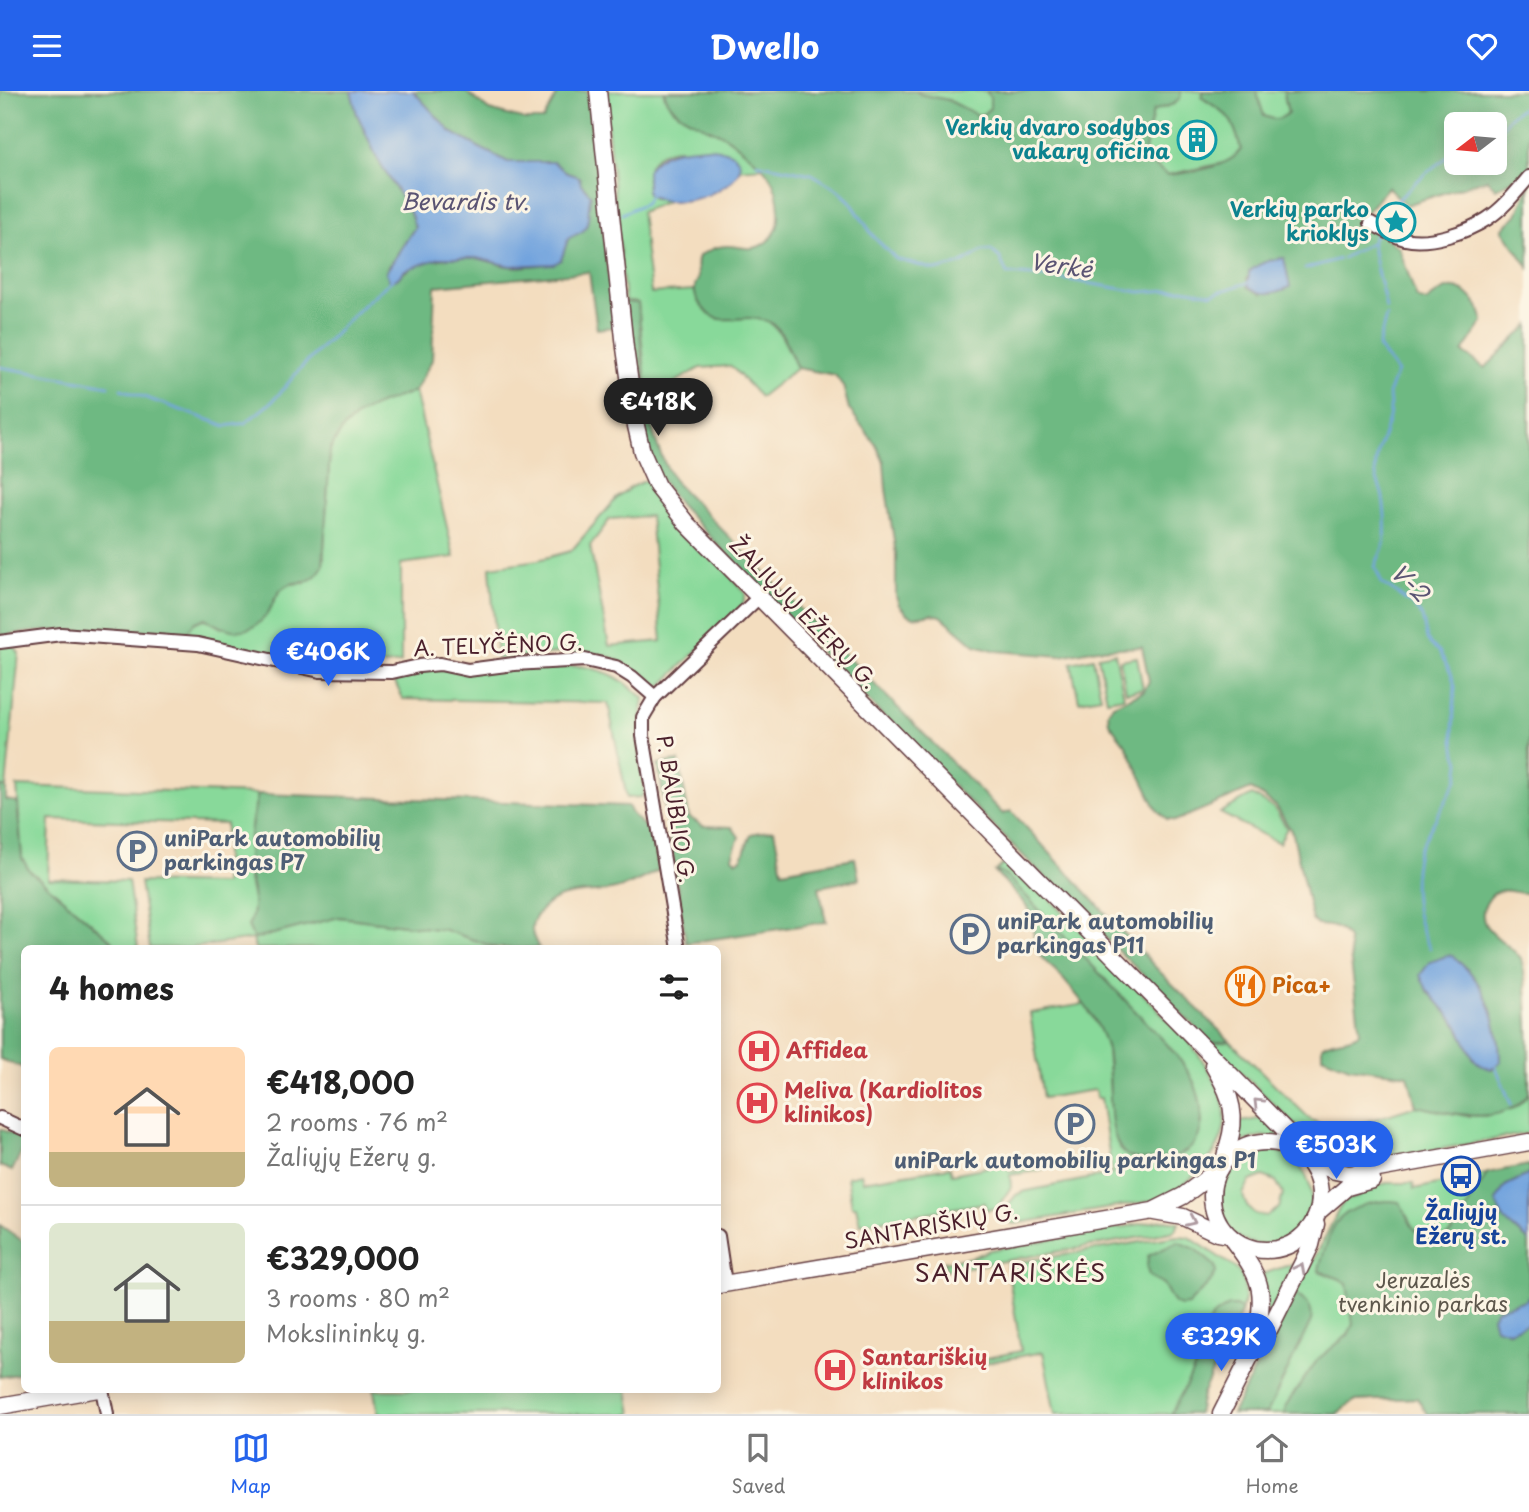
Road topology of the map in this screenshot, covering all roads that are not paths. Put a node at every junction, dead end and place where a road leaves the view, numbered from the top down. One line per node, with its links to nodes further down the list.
1 (598, 91): 4 (main road, ŽALIŲJŲ EŽERŲ G.)
2 (1529, 177): 3 (street)
3 (1371, 223)
4 (759, 597): 6 (street, P. BAUBLIO G.); 8 (main road, ŽALIŲJŲ EŽERŲ G.)
5 (0, 642): 6 (street, A. TELYČĖNO G.)
6 (655, 697): 7 (street, P. BAUBLIO G.)
7 (678, 945)
8 (1205, 1051): 13 (main road, ŽALIŲJŲ EŽERŲ G., one-way to 8); 14 (main road, ŽALIŲJŲ EŽERŲ G.)
9 (0, 1118): 10 (street)
10 (21, 1128)
11 (1529, 1142): 13 (main road)
12 (1529, 1153): 16 (main road)
13 (1304, 1158): 14 (main road); 16 (main road)
14 (1221, 1165): 15 (main road, SANTARIŠKIŲ G.); 17 (main road)
15 (1153, 1211): 17 (main road, SANTARIŠKIŲ G., one-way to 17); 18 (main road, SANTARIŠKIŲ G.)
16 (1317, 1215): 17 (main road); 19 (main road, one-way to 16)
17 (1230, 1238): 19 (main road)
18 (721, 1284)
19 (1254, 1349): 24 (main road)
20 (76, 1393): 22 (main road)
21 (101, 1393): 23 (street)
22 (0, 1406)
23 (107, 1414)
24 (1221, 1414)

